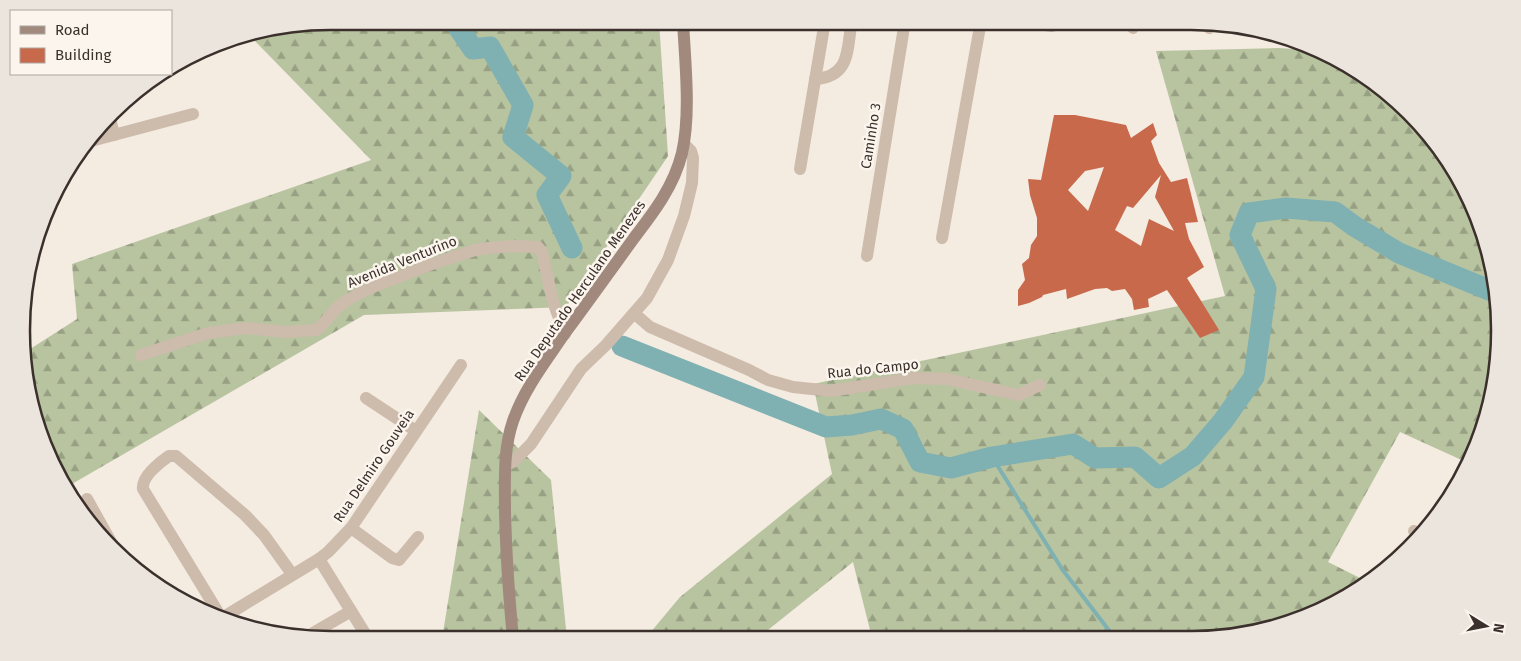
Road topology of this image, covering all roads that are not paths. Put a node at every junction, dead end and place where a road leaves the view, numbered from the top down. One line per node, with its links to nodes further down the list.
1 (683, 30): 11 (main road, Rua Deputado Herculano Menezes)
2 (823, 30): 6 (street)
3 (850, 30): 6 (street)
4 (904, 30): 14 (street, Caminho 3)
5 (979, 30): 13 (street)
6 (815, 79): 12 (street)
7 (193, 114): 9 (street)
8 (112, 125): 9 (street)
9 (114, 135): 10 (street)
10 (99, 139)
11 (684, 144): 15 (street); 16 (main road, Rua Deputado Herculano Menezes)
12 (800, 169)
13 (942, 238)
14 (868, 256)
15 (635, 314): 19 (street, Rua do Campo); 22 (street)
16 (564, 334): 17 (street, Avenida Venturino); 22 (main road, Rua Deputado Herculano Menezes)
17 (141, 355)
18 (461, 365): 21 (street, Rua Delmiro Gouveia)
19 (1040, 385)
20 (366, 398): 21 (street)
21 (416, 432): 25 (street, Rua Delmiro Gouveia)
22 (505, 464): 34 (main road, Rua Deputado Herculano Menezes)
23 (87, 499): 24 (street)
24 (102, 525)
25 (352, 528): 26 (street); 27 (street, Rua Delmiro Gouveia)
26 (418, 537)
27 (319, 559): 28 (street, Rua Delmiro Gouveia); 30 (street)
28 (292, 574): 29 (street); 31 (street, Rua Delmiro Gouveia)
29 (215, 607)
30 (350, 610): 32 (street); 33 (street)
31 (229, 613)
32 (317, 630)
33 (363, 631)
34 (512, 631)

